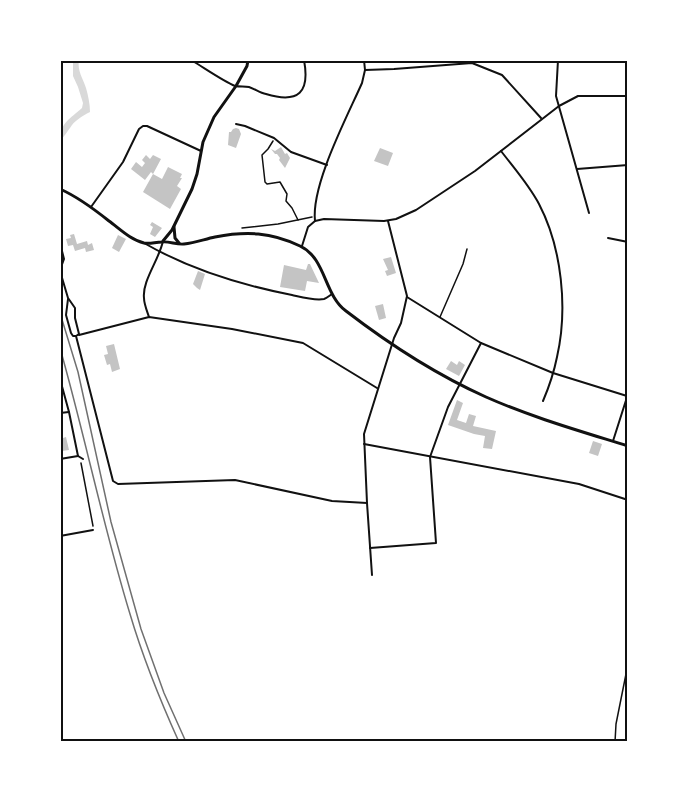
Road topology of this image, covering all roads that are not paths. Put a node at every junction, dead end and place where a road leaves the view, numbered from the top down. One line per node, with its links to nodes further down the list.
1 (191, 60): 7 (street)
2 (248, 60): 7 (main road)
3 (304, 60): 7 (street)
4 (364, 60): 6 (street)
5 (558, 60): 9 (street)
6 (365, 70): 10 (street); 14 (street)
7 (236, 86): 12 (main road)
8 (628, 96): 9 (street)
9 (559, 106): 10 (street); 16 (street)
10 (541, 118): 13 (street)
11 (236, 124): 14 (street)
12 (201, 151): 18 (street); 22 (main road)
13 (501, 152): 21 (street); 43 (street)
14 (327, 165): 20 (street)
15 (628, 165): 16 (street)
16 (577, 169): 19 (street)
17 (60, 189): 18 (main road)
18 (91, 207): 26 (main road)
19 (589, 213)
20 (315, 219): 21 (street); 31 (street)
21 (388, 221): 36 (street)
22 (174, 225): 23 (main road); 30 (main road)
23 (172, 230): 25 (main road); 27 (main road)
24 (608, 238): 28 (street)
25 (163, 241): 26 (main road); 27 (main road); 33 (street)
26 (141, 242): 33 (street)
27 (171, 242): 30 (main road)
28 (628, 242)
29 (60, 243): 34 (street)
30 (180, 244): 31 (main road)
31 (302, 246): 35 (main road)
32 (467, 249): 39 (lane)
33 (161, 253): 35 (street); 38 (street)
34 (60, 272): 37 (street)
35 (332, 294): 42 (main road)
36 (407, 296): 39 (street); 42 (street)
37 (68, 297): 40 (street); 40 (street)
38 (149, 317): 40 (street); 46 (street)
39 (440, 318): 41 (street)
40 (76, 336): 54 (street)
41 (481, 343): 43 (street); 45 (street)
42 (393, 344): 45 (main road); 46 (street)
43 (553, 373): 47 (street); 48 (street)
44 (60, 379): 49 (street)
45 (460, 384): 51 (main road); 56 (street)
46 (378, 388): 52 (street)
47 (628, 395): 51 (street)
48 (543, 401)
49 (69, 412): 50 (street); 57 (street)
50 (60, 413)
51 (613, 441): 53 (main road)
52 (364, 444): 56 (street); 59 (street)
53 (628, 446)
54 (105, 451): 55 (street); 59 (street)
55 (100, 457)
56 (430, 457): 58 (street); 62 (street)
57 (60, 459)
58 (628, 500)
59 (366, 503): 62 (street)
60 (93, 530): 61 (street)
61 (60, 536)
62 (370, 548): 63 (street)
63 (372, 575)

